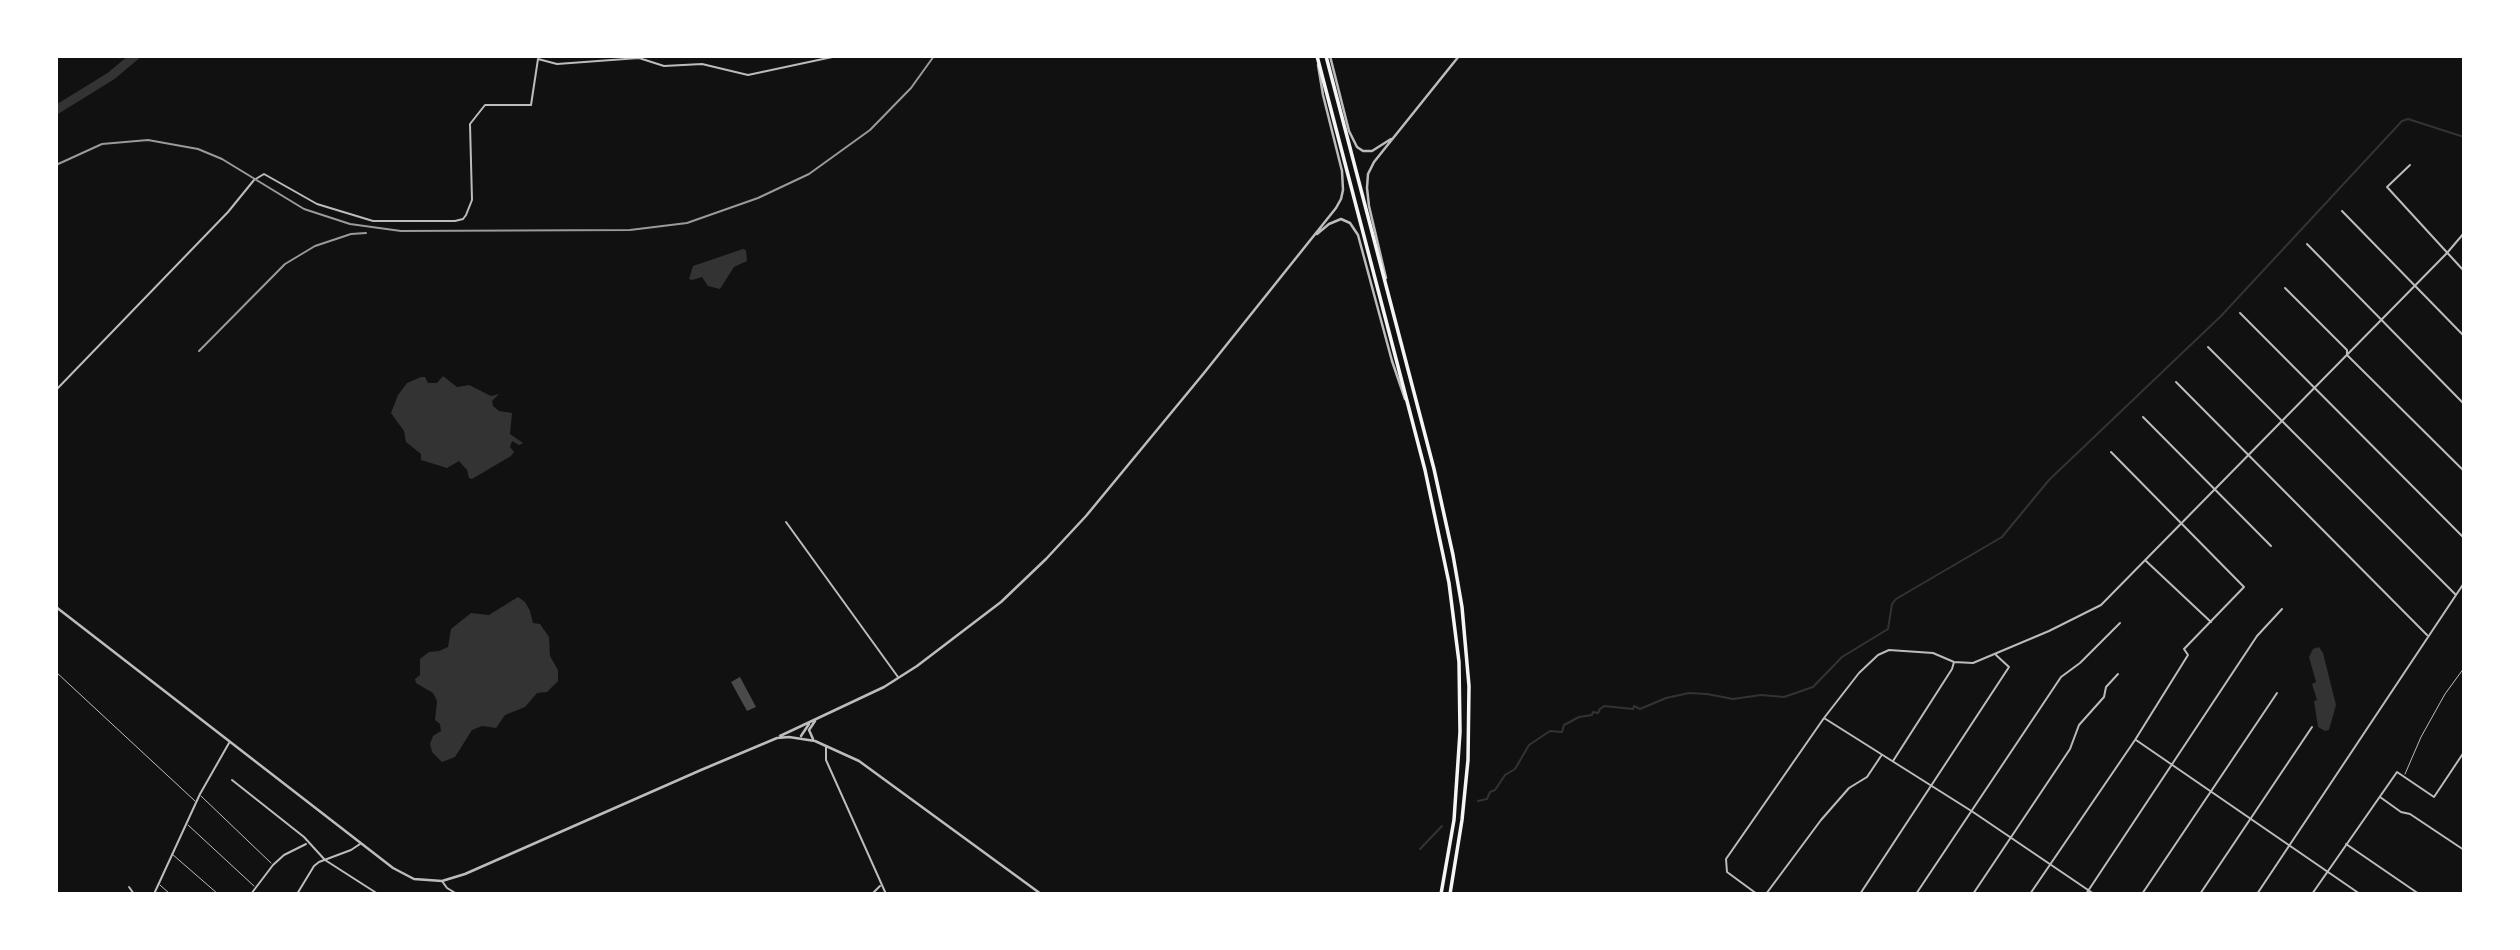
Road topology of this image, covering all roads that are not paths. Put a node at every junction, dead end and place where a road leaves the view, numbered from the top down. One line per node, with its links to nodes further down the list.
1 (837, 56): 23 (street)
2 (1316, 56): 9 (street); 26 (highway)
3 (1328, 56): 5 (street); 15 (highway)
4 (1459, 56): 5 (street)
5 (1394, 137): 15 (street)
6 (2410, 165): 11 (street)
7 (2342, 211): 13 (street)
8 (2464, 233): 11 (street)
9 (1311, 238): 26 (street); 49 (street)
10 (2307, 244): 17 (street)
11 (2447, 253): 12 (street); 13 (street)
12 (2464, 271)
13 (2414, 286): 17 (street); 18 (street)
14 (2285, 288): 20 (street)
15 (1388, 292): 103 (highway)
16 (2240, 313): 22 (street)
17 (2381, 320): 20 (street); 24 (street)
18 (2464, 336)
19 (2208, 347): 27 (street)
20 (2347, 355): 22 (street); 30 (street)
21 (2176, 382): 29 (street)
22 (2315, 388): 27 (street); 34 (street)
23 (56, 390)
24 (2464, 404)
25 (2143, 416): 31 (street)
26 (1411, 418): 102 (highway)
27 (2282, 422): 29 (street); 38 (street)
28 (2111, 452): 33 (street)
29 (2249, 455): 31 (street); 43 (street)
30 (2464, 471)
31 (2215, 490): 33 (street); 35 (street)
32 (786, 522): 49 (street)
33 (2182, 524): 36 (street); 41 (street)
34 (2464, 538)
35 (2271, 546)
36 (2146, 560): 41 (street); 44 (street)
37 (2464, 583): 38 (street)
38 (2455, 595): 43 (street)
39 (56, 607): 58 (street)
40 (2282, 609): 63 (street)
41 (2212, 622): 56 (street)
42 (2120, 623): 71 (street)
43 (2428, 635): 78 (street)
44 (1995, 655): 45 (street); 66 (street)
45 (1954, 662): 52 (street); 62 (street)
46 (2464, 668): 64 (lane)
47 (56, 672): 70 (lane)
48 (2118, 674): 74 (street)
49 (899, 677): 51 (street)
50 (2277, 692): 67 (street)
51 (820, 717): 54 (street); 55 (street); 57 (street)
52 (1824, 718): 61 (street); 104 (street)
53 (2312, 727): 72 (street)
54 (801, 737): 55 (street); 57 (street)
55 (777, 738): 85 (street)
56 (2135, 740): 63 (street); 82 (street)
57 (815, 741): 59 (street)
58 (229, 743): 68 (street); 75 (street)
59 (827, 746): 87 (street); 101 (street)
60 (2464, 752): 64 (street)
61 (1882, 755): 62 (street); 105 (street)
62 (1893, 762): 66 (street)
63 (2172, 766): 67 (street); 90 (street)
64 (2404, 776): 69 (street)
65 (232, 780): 76 (street)
66 (1932, 785): 71 (street); 106 (street)
67 (2209, 791): 72 (street); 112 (street)
68 (200, 794): 70 (street); 83 (lane)
69 (2379, 796): 77 (street); 79 (street)
70 (196, 802): 73 (street)
71 (1973, 811): 74 (street); 107 (street)
72 (2250, 819): 78 (street); 113 (street)
73 (186, 824): 80 (street); 89 (lane)
74 (2011, 838): 82 (street); 108 (street)
75 (361, 843): 81 (street); 85 (street)
76 (308, 844): 81 (street); 83 (street)
77 (2346, 844): 84 (street); 117 (street)
78 (2289, 845): 84 (street); 114 (street)
79 (2464, 850)
80 (172, 853): 86 (street); 94 (lane)
81 (325, 860): 96 (street); 97 (street)
82 (2050, 864): 90 (street); 109 (street)
83 (273, 865): 89 (street)
84 (2327, 871): 115 (street); 116 (street)
85 (442, 881): 98 (street)
86 (158, 883): 92 (street); 93 (lane)
87 (881, 885): 99 (street); 100 (street)
88 (129, 887): 91 (street)
89 (256, 887): 95 (street)
90 (2088, 890): 110 (street); 111 (street)
91 (134, 894)
92 (153, 894)
93 (170, 894)
94 (218, 894)
95 (251, 894)
96 (296, 894)
97 (377, 894)
98 (457, 894)
99 (872, 894)
100 (886, 894)
101 (1041, 894)
102 (1441, 894)
103 (1450, 894)
104 (1757, 894)
105 (1766, 894)
106 (1860, 894)
107 (1916, 894)
108 (1973, 894)
109 (2030, 894)
110 (2085, 894)
111 (2094, 894)
112 (2142, 894)
113 (2200, 894)
114 (2257, 894)
115 (2312, 894)
116 (2360, 894)
117 (2419, 894)

